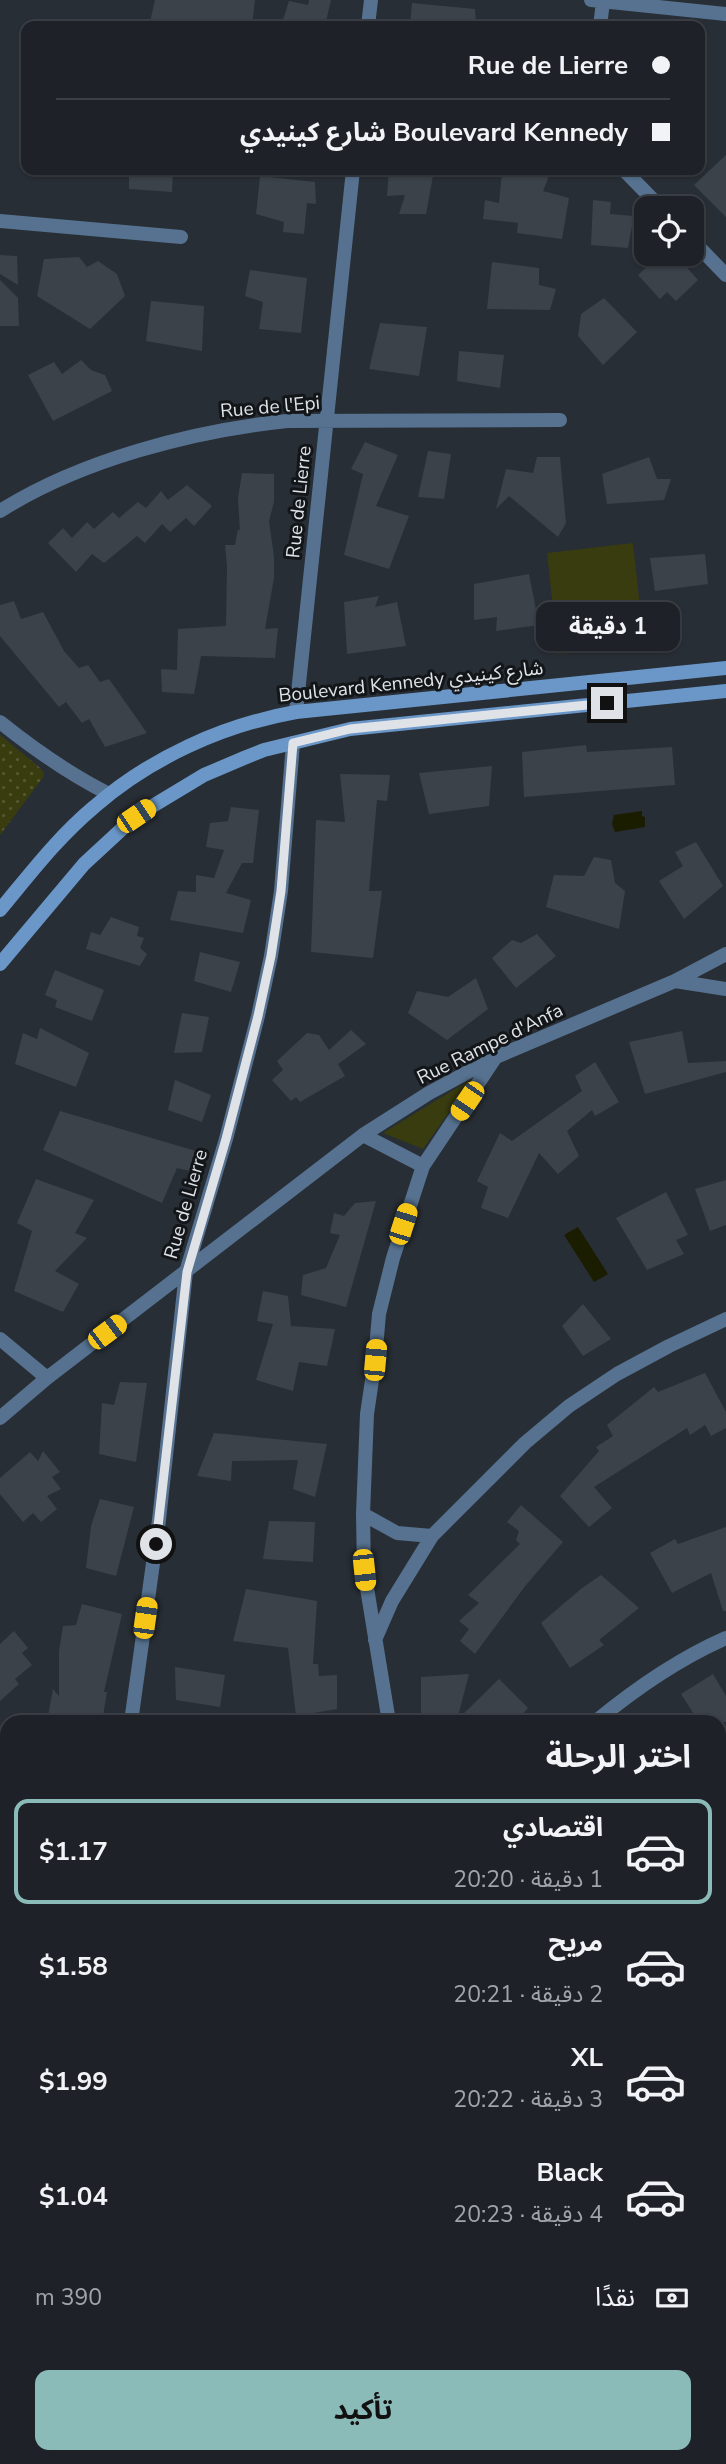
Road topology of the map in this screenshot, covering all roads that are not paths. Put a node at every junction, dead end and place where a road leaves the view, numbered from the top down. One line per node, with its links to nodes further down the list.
1 (371, 0): 4 (street)
2 (597, 1): 3 (street); 5 (street)
3 (726, 14)
4 (369, 21)
5 (599, 21)
6 (352, 175): 13 (street, Rue de Lierre)
7 (629, 175): 8 (street)
8 (649, 196)
9 (0, 221): 10 (street)
10 (181, 237)
11 (704, 252): 12 (street)
12 (726, 275)
13 (327, 420): 14 (street, Rue de l'Epi); 15 (street, Rue de l'Epi); 18 (street, Rue de Lierre)
14 (560, 420)
15 (0, 511)
16 (726, 668): 18 (main road, Boulevard Kennedy شارع كينيدي)
17 (726, 691): 20 (main road)
18 (296, 712): 21 (main road, Boulevard Kennedy شارع كينيدي)
19 (0, 722): 21 (street)
20 (293, 743): 24 (main road); 30 (street, Rue de Lierre)
21 (109, 794): 22 (main road, Boulevard Kennedy شارع كينيدي)
22 (0, 910)
23 (726, 954): 25 (street, Rue Rampe d'Anfa)
24 (0, 964)
25 (675, 981): 26 (street); 27 (street, Rue Rampe d'Anfa)
26 (726, 989)
27 (496, 1057): 28 (street, Rue Rampe d'Anfa); 29 (street)
28 (363, 1135): 29 (street); 30 (street, Rue Rampe d'Anfa)
29 (423, 1166): 35 (street)
30 (187, 1272): 33 (street, Rue Rampe d'Anfa); 39 (street, Rue de Lierre)
31 (726, 1319): 36 (street)
32 (0, 1339): 33 (street)
33 (47, 1378): 34 (street, Rue Rampe d'Anfa)
34 (0, 1418)
35 (363, 1514): 36 (street); 38 (street)
36 (432, 1536): 38 (street)
37 (726, 1638): 41 (street)
38 (374, 1642): 40 (street)
39 (132, 1715)
40 (388, 1715)
41 (604, 1715)

